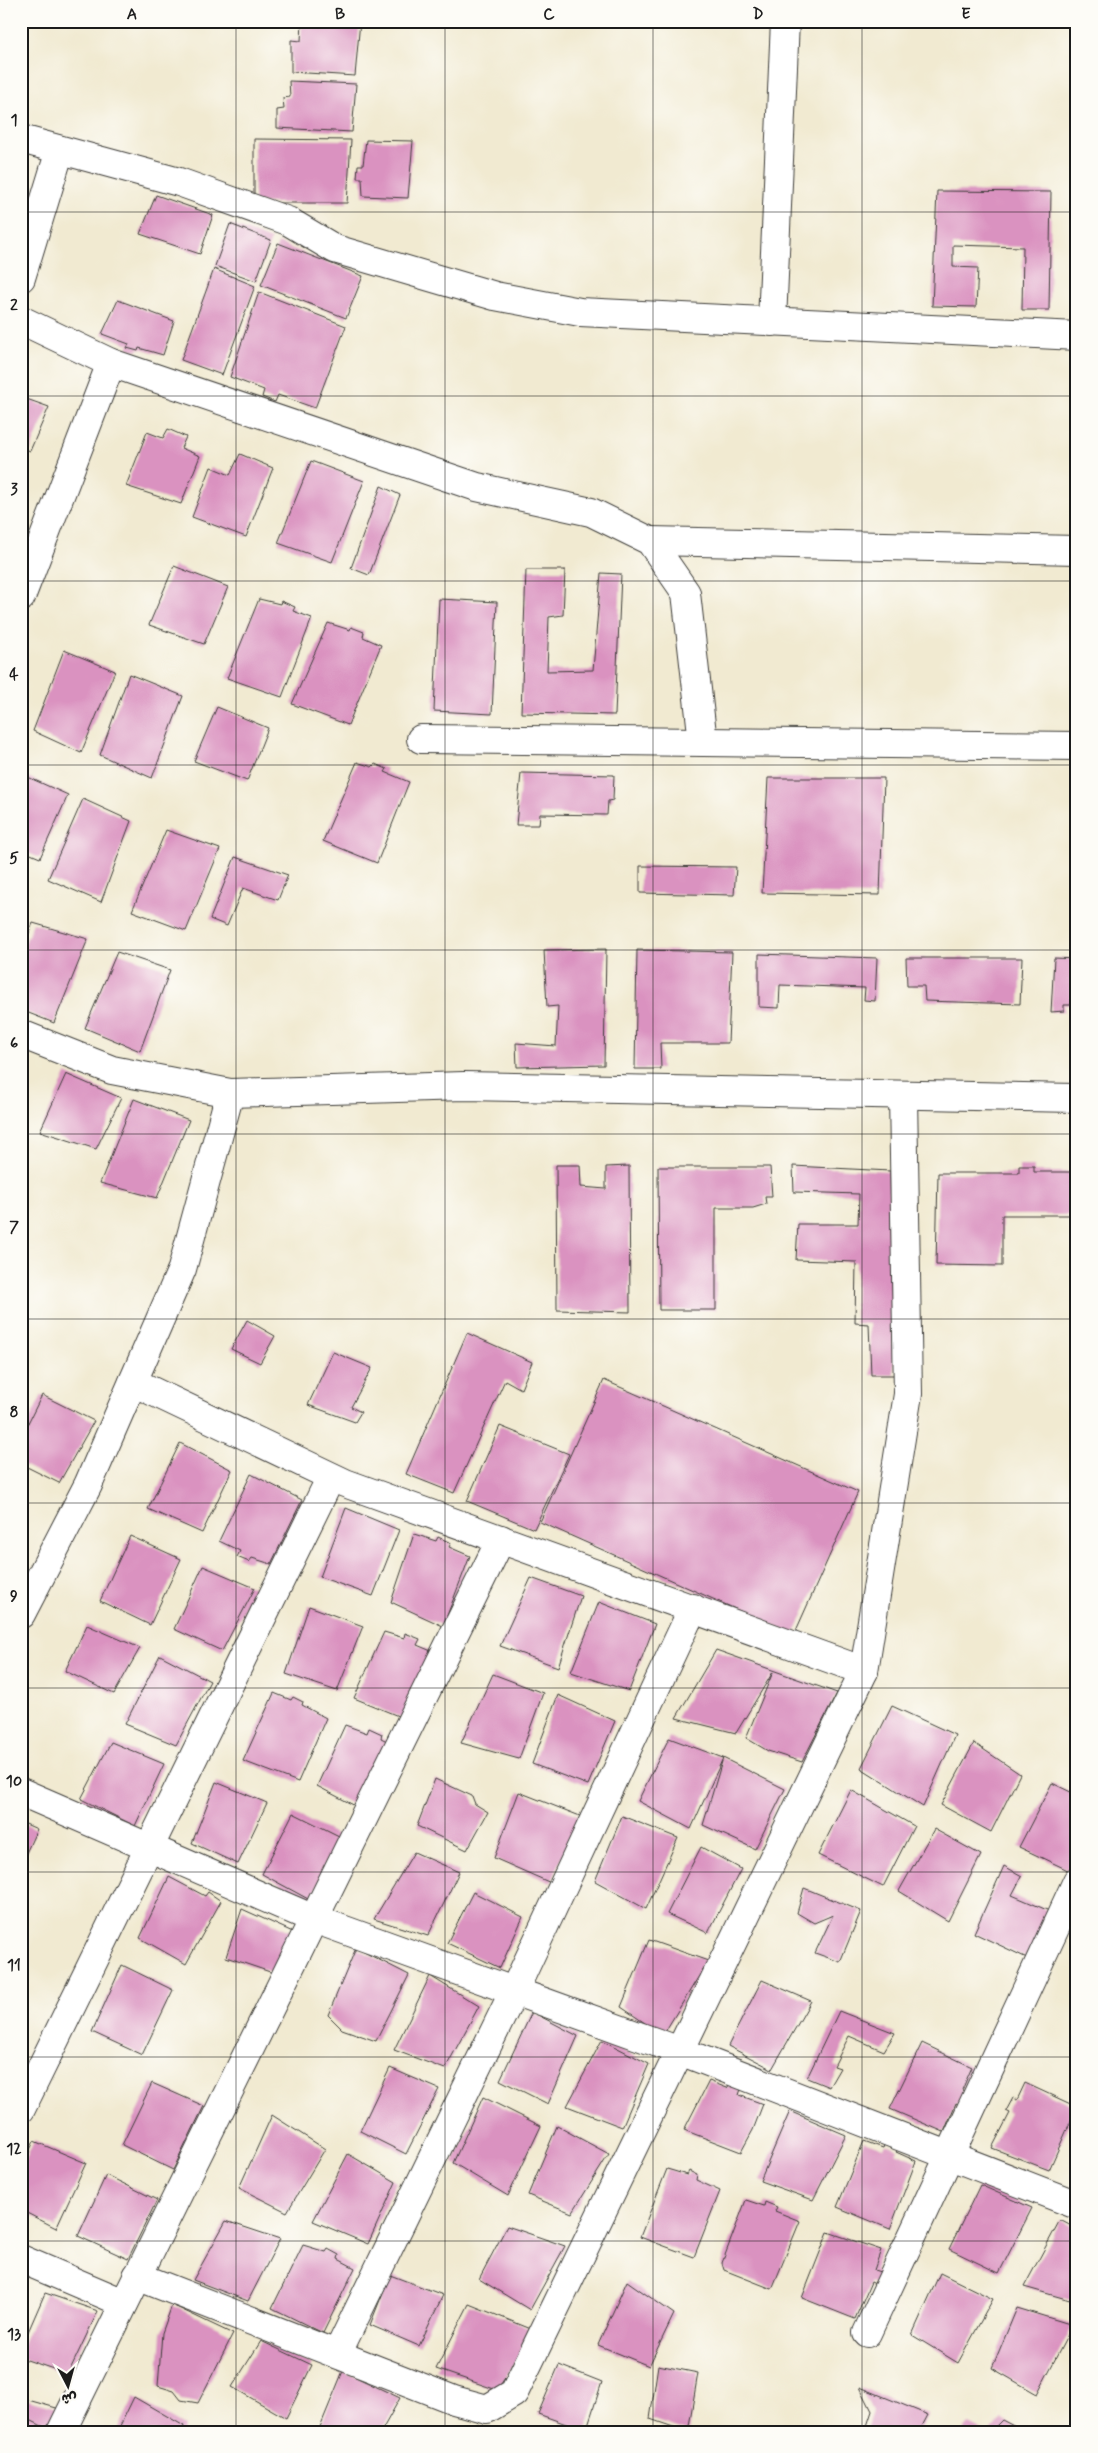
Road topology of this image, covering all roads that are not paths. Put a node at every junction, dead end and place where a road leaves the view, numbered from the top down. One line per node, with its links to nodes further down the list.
1 (785, 21): 6 (street)
2 (21, 139): 3 (street)
3 (60, 150): 4 (street); 6 (street)
4 (21, 278)
5 (21, 320): 8 (street)
6 (772, 322): 7 (street)
7 (1077, 336)
8 (111, 363): 9 (street); 11 (street)
9 (650, 541): 10 (street); 13 (street)
10 (1077, 550)
11 (21, 597)
12 (421, 739): 13 (street)
13 (703, 742): 14 (street)
14 (1077, 746)
15 (21, 1034): 16 (street)
16 (230, 1093): 17 (street); 19 (street)
17 (903, 1095): 18 (street); 24 (street)
18 (1077, 1098)
19 (133, 1382): 20 (street); 23 (street)
20 (331, 1477): 21 (street); 26 (street)
21 (501, 1539): 22 (street); 28 (street)
22 (693, 1608): 24 (street); 29 (street)
23 (21, 1614)
24 (864, 1671): 30 (street)
25 (21, 1792): 26 (street)
26 (150, 1848): 28 (street); 31 (street)
27 (1077, 1881): 32 (street)
28 (314, 1919): 29 (street); 35 (street)
29 (514, 1991): 30 (street); 38 (street)
30 (680, 2051): 32 (street); 38 (street)
31 (21, 2109)
32 (950, 2156): 33 (street); 37 (street)
33 (1077, 2205)
34 (21, 2259): 36 (street)
35 (137, 2276): 36 (street); 38 (street)
36 (124, 2303): 39 (street)
37 (867, 2333)
38 (337, 2354)
39 (61, 2432)

